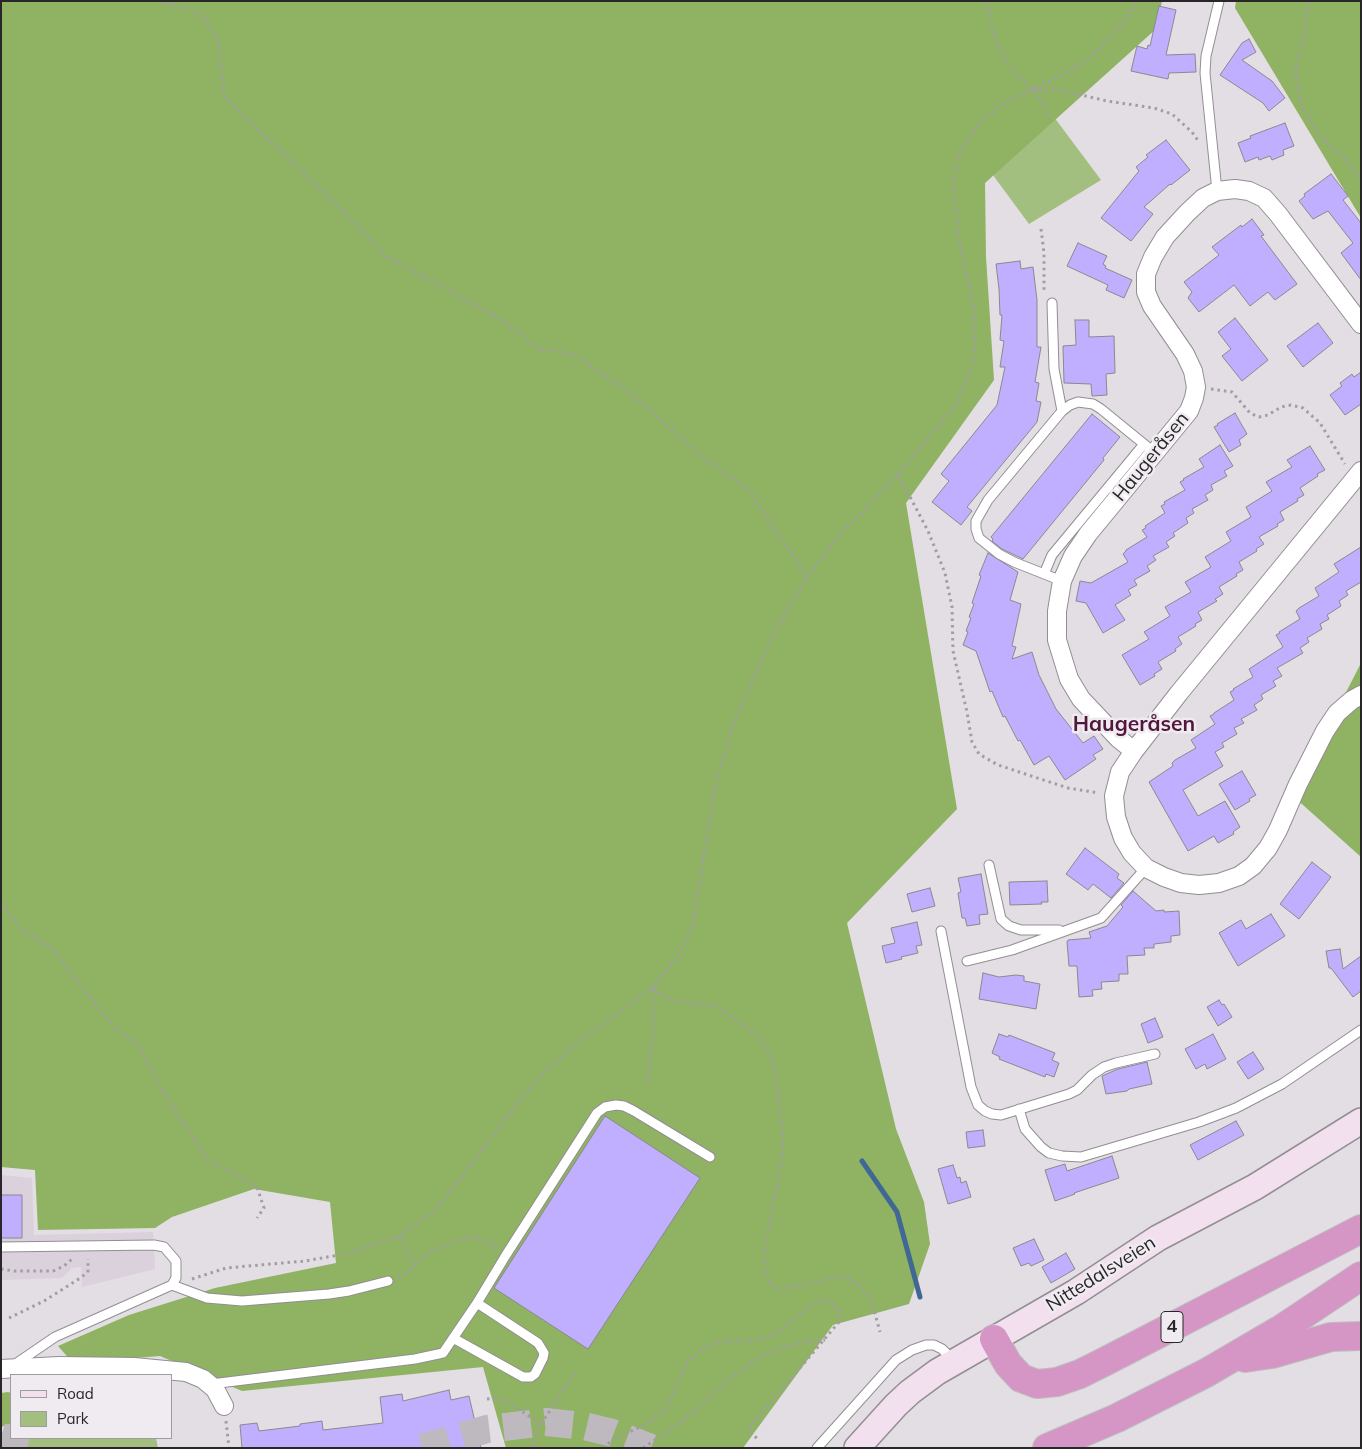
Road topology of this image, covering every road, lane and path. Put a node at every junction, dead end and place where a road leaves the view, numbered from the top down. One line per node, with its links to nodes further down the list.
1 (161, 1): 20 (path)
2 (986, 1): 6 (path)
3 (1137, 1): 6 (path)
4 (1219, 1): 8 (lane)
5 (1309, 1): 9 (path)
6 (1031, 89): 7 (path); 8 (path); 17 (path)
7 (1049, 120)
8 (1215, 165): 10 (lane)
9 (1361, 181)
10 (1217, 191): 13 (street); 14 (street)
11 (1041, 229): 12 (path)
12 (1052, 303): 15 (lane)
13 (1361, 324)
14 (1196, 387): 16 (street, Haugeråsen); 18 (path)
15 (1062, 411): 16 (lane); 19 (lane)
16 (1149, 448): 19 (lane); 21 (street, Haugeråsen)
17 (898, 474): 20 (path); 24 (path)
18 (1358, 475): 23 (street)
19 (1044, 574): 21 (lane)
20 (807, 576): 31 (path)
21 (1062, 581): 23 (street, Haugeråsen)
22 (1361, 694): 26 (street)
23 (1134, 751): 24 (street)
24 (1114, 796): 26 (street)
25 (989, 865): 28 (lane)
26 (1146, 868): 28 (lane)
27 (1, 904): 38 (path)
28 (1064, 930): 30 (lane)
29 (941, 932): 35 (lane)
30 (967, 961)
31 (653, 987): 34 (path); 40 (path); 51 (path)
32 (1361, 1030): 35 (lane)
33 (1155, 1054): 35 (lane)
34 (647, 1083)
35 (1019, 1109)
36 (1361, 1121): 54 (main road, Nittedalsveien)
37 (710, 1157): 49 (lane)
38 (257, 1218)
39 (1361, 1229): 54 (highway, 4)
40 (399, 1236): 44 (path); 48 (path)
41 (485, 1240): 44 (path)
42 (87, 1246): 43 (lane); 45 (path); 48 (lane); 50 (path)
43 (1, 1247)
44 (415, 1265): 47 (path)
45 (1, 1269)
46 (1361, 1276): 56 (highway)
47 (388, 1281): 48 (lane)
48 (172, 1285): 58 (lane)
49 (477, 1303): 53 (lane); 53 (lane)
50 (10, 1318)
51 (880, 1332)
52 (1361, 1336): 56 (highway)
53 (453, 1338): 60 (lane)
54 (994, 1339): 57 (main road, Nittedalsveien)
55 (826, 1340): 64 (path); 65 (path); 69 (path)
56 (1228, 1361): 72 (highway)
57 (954, 1362): 70 (lane); 71 (main road, Nittedalsveien)
58 (6, 1368): 60 (street)
59 (575, 1373): 63 (path)
60 (208, 1384): 62 (street)
61 (487, 1399): 63 (path)
62 (224, 1406): 66 (path)
63 (541, 1424): 67 (path)
64 (758, 1440)
65 (608, 1446): 68 (path)
66 (229, 1448)
67 (534, 1448)
68 (603, 1448)
69 (642, 1448)
70 (817, 1448)
71 (857, 1448)
72 (1048, 1448)

